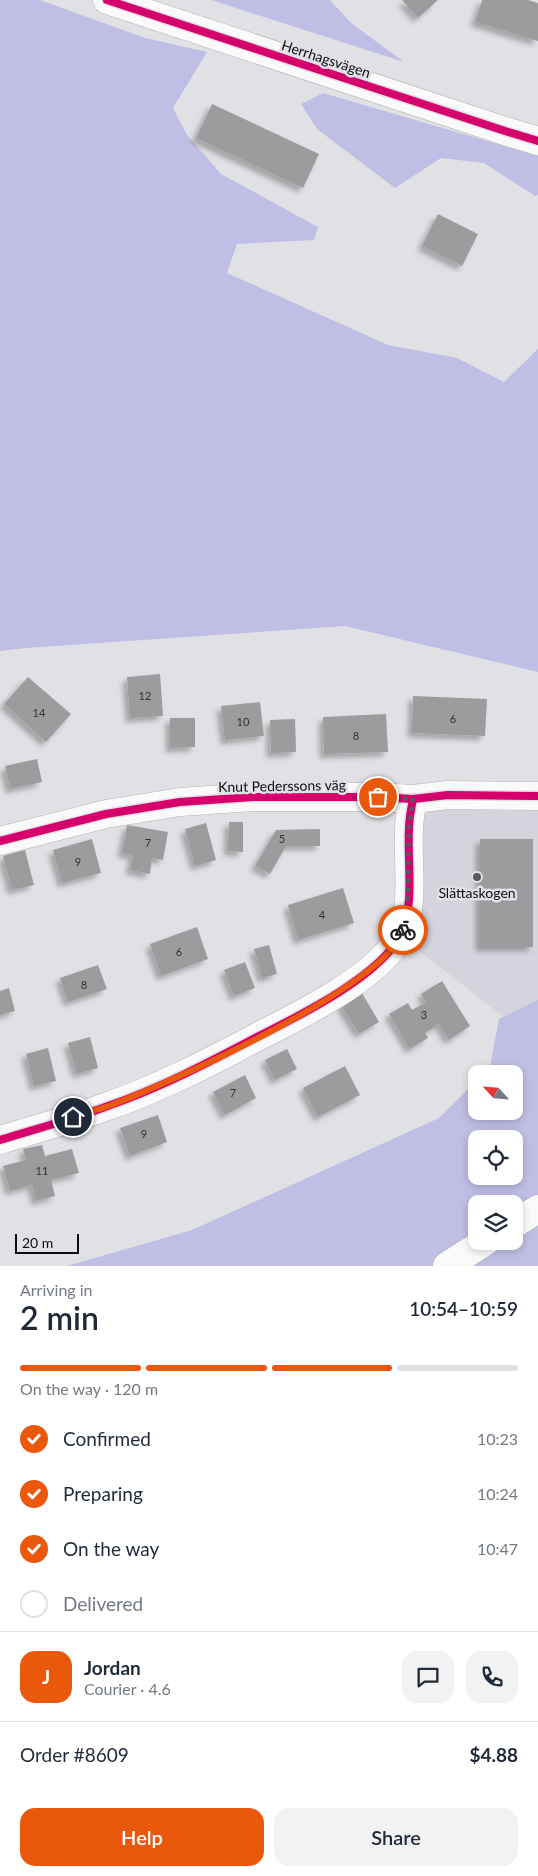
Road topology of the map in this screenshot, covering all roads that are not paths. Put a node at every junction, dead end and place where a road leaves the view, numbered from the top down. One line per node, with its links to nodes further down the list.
1 (107, 0): 2 (street, Herrhagsvägen)
2 (538, 141)
3 (538, 796): 4 (street, Knut Pederssons väg)
4 (413, 799): 5 (street, Knut Pederssons väg); 6 (street)
5 (0, 841)
6 (0, 1140)
7 (538, 1209): 8 (street)
8 (523, 1218)
9 (472, 1250): 10 (street)
10 (447, 1266)

